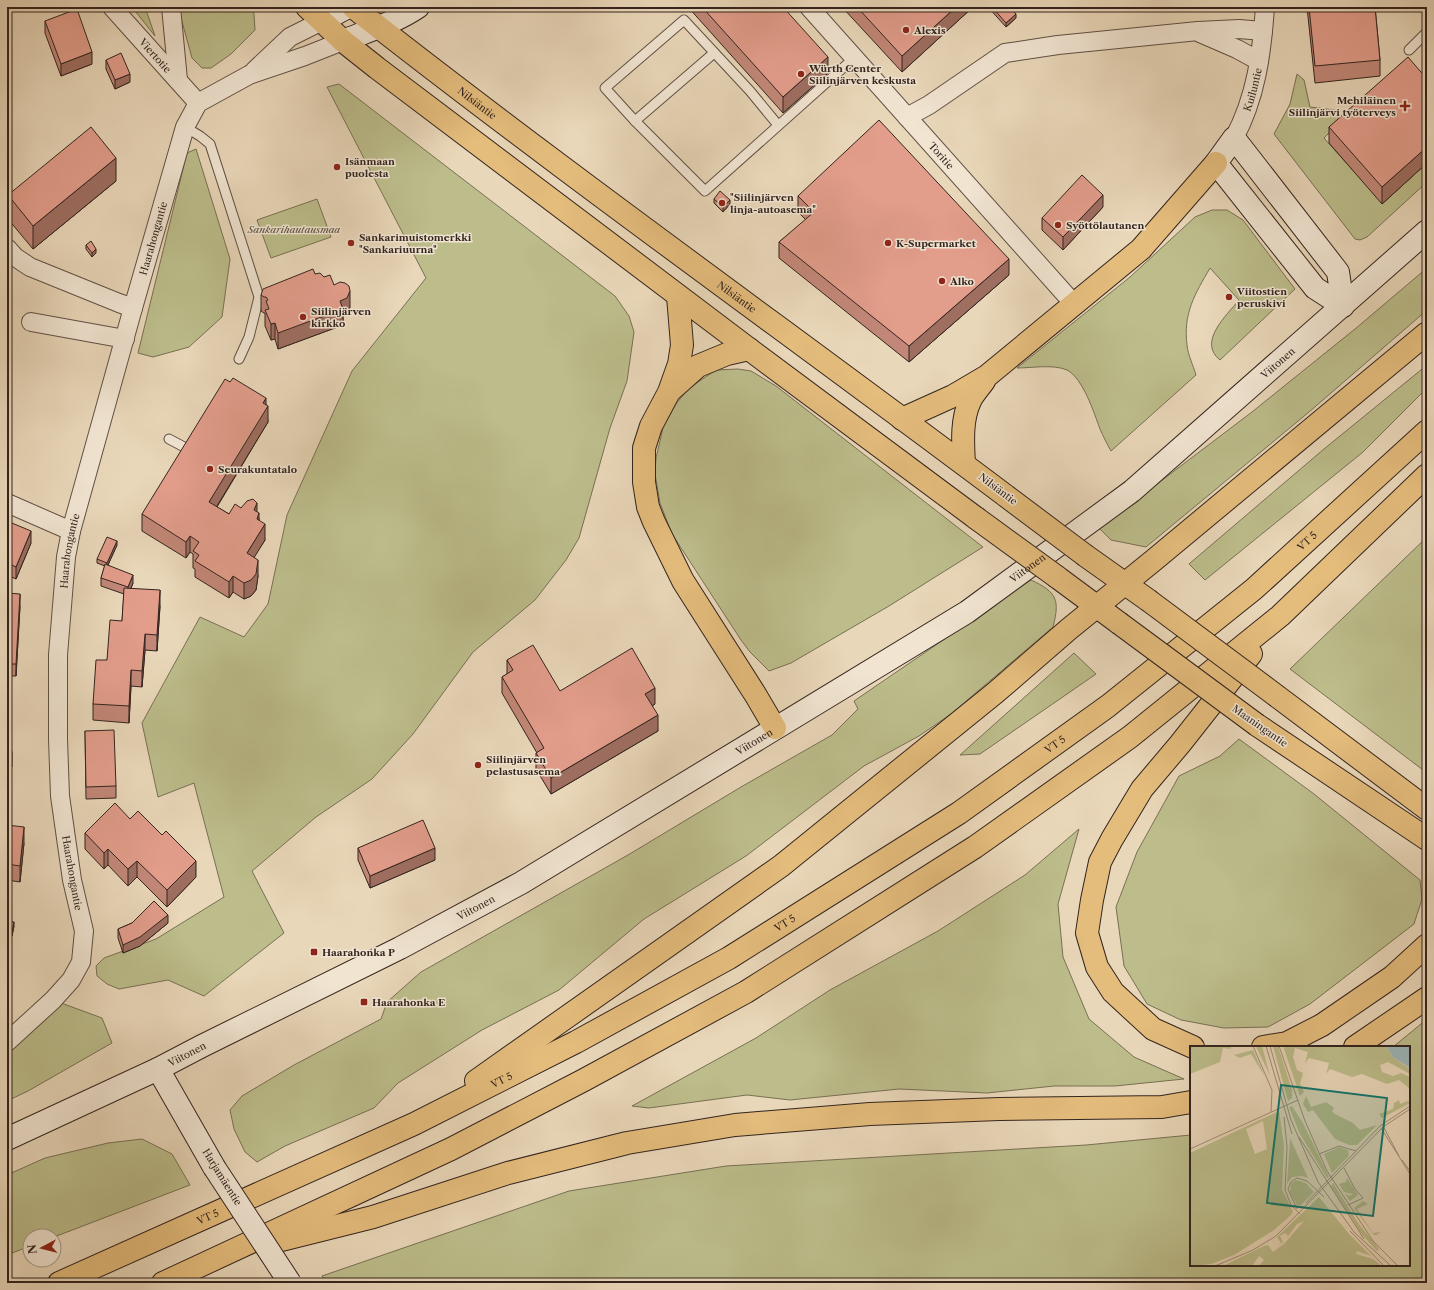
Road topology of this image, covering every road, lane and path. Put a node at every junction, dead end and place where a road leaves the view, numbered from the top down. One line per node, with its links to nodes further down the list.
1 (112, 7): 19 (street, Viertotie)
2 (171, 7): 19 (street)
3 (348, 7): 8 (main road)
4 (353, 7): 9 (main road, Nilsiäntie)
5 (418, 7): 9 (main road)
6 (810, 7): 16 (street, Toritie)
7 (1265, 7): 11 (street, Kuiluntie)
8 (314, 14): 13 (main road); 18 (street)
9 (378, 27): 13 (main road); 40 (main road, Nilsiäntie)
10 (1198, 31): 11 (street); 17 (street); 21 (street)
11 (1263, 31): 17 (street, Kuiluntie)
12 (1427, 32): 14 (lane)
13 (343, 41): 18 (street); 29 (main road)
14 (1409, 50)
15 (714, 53): 22 (lane); 22 (lane); 23 (lane)
16 (854, 58): 21 (street, Toritie); 23 (lane)
17 (1259, 61): 25 (street, Kuiluntie)
18 (249, 75): 20 (street)
19 (178, 80): 20 (street, Viertotie)
20 (198, 104): 24 (street, Haarahongantie)
21 (907, 117): 30 (street, Toritie)
22 (635, 121): 23 (lane)
23 (778, 125)
24 (185, 127): 32 (street, Haarahongantie); 37 (lane)
25 (1234, 138): 26 (main road, Kuiluntie); 31 (main road)
26 (1216, 163): 30 (main road); 31 (main road)
27 (1427, 232): 31 (main road, Viitonen)
28 (11, 253): 32 (street)
29 (678, 296): 36 (main road); 39 (main road)
30 (1074, 304): 38 (main road)
31 (1343, 306): 51 (main road, Viitonen)
32 (133, 308): 35 (street, Haarahongantie)
33 (31, 322): 35 (street)
34 (1427, 333): 48 (main road)
35 (125, 340): 47 (street, Haarahongantie)
36 (749, 349): 39 (main road); 49 (main road, bridge)
37 (238, 359)
38 (987, 376): 40 (main road); 44 (main road)
39 (669, 392): 51 (main road)
40 (902, 419): 44 (main road, Nilsiäntie)
41 (1427, 431): 62 (main road, VT 5)
42 (168, 439): 43 (lane)
43 (186, 448)
44 (964, 464): 48 (main road, Nilsiäntie, bridge)
45 (1427, 475): 50 (main road)
46 (7, 503): 47 (street)
47 (71, 531): 56 (street, Haarahongantie)
48 (1124, 584): 49 (main road); 52 (main road, bridge)
49 (1096, 607): 53 (main road, Maaningantie, bridge); 62 (main road)
50 (1280, 616): 57 (main road); 64 (main road)
51 (775, 728): 60 (main road, Viitonen)
52 (1427, 808)
53 (1427, 839)
54 (1427, 945): 58 (main road)
55 (1427, 998): 59 (main road)
56 (7, 1042)
57 (1191, 1046)
58 (1268, 1046)
59 (1355, 1046)
60 (158, 1069): 63 (main road, Viitonen); 67 (main road, Harjamäentie, bridge)
61 (1190, 1102): 64 (main road)
62 (414, 1124): 65 (main road, VT 5)
63 (7, 1138)
64 (226, 1254): 66 (main road)
65 (59, 1283)
66 (163, 1283)
67 (290, 1283)

